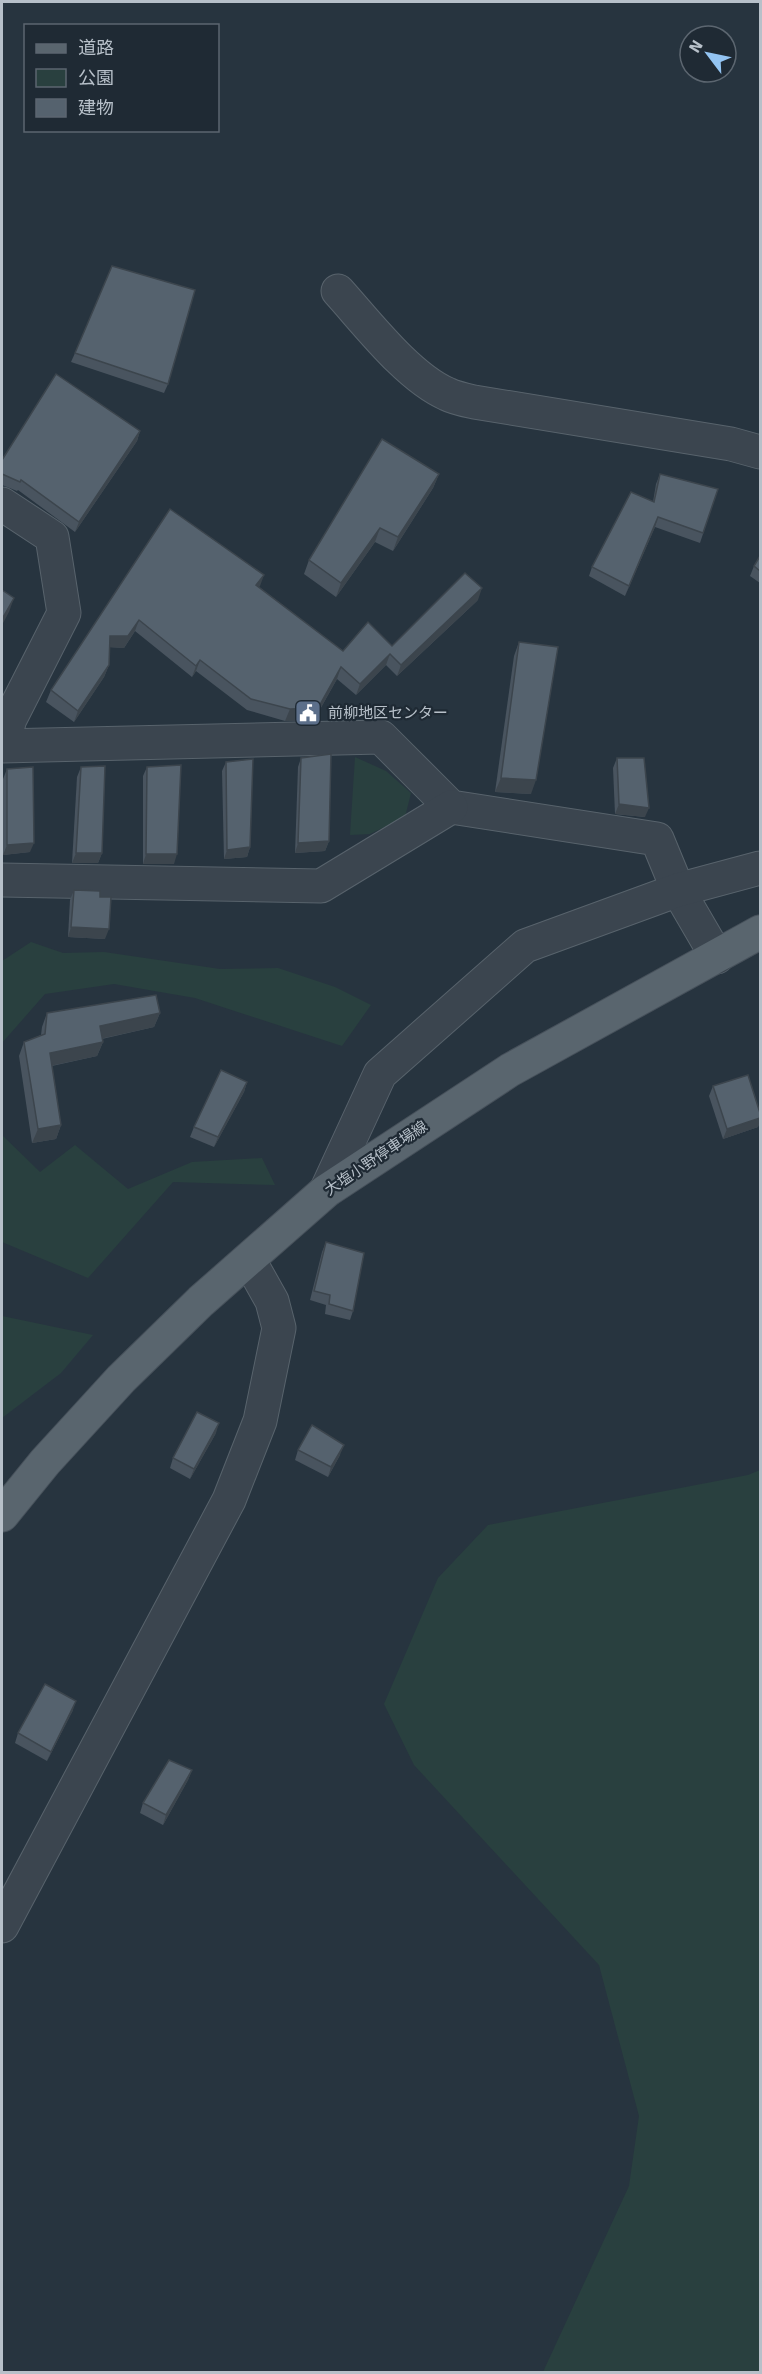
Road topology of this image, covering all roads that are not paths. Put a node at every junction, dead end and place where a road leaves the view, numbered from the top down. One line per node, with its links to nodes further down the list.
1 (338, 291): 2 (street)
2 (760, 452)
3 (2, 504): 4 (street)
4 (2, 746): 5 (street)
5 (451, 807): 7 (street); 8 (street)
6 (760, 868): 8 (street)
7 (2, 880)
8 (678, 890): 10 (street); 11 (street)
9 (760, 932): 10 (main road, 大塩小野停車場線)
10 (717, 957): 11 (main road, 大塩小野停車場線)
11 (326, 1191): 12 (main road, 大塩小野停車場線)
12 (249, 1260): 13 (main road, 大塩小野停車場線); 14 (street)
13 (2, 1515)
14 (2, 1926)

